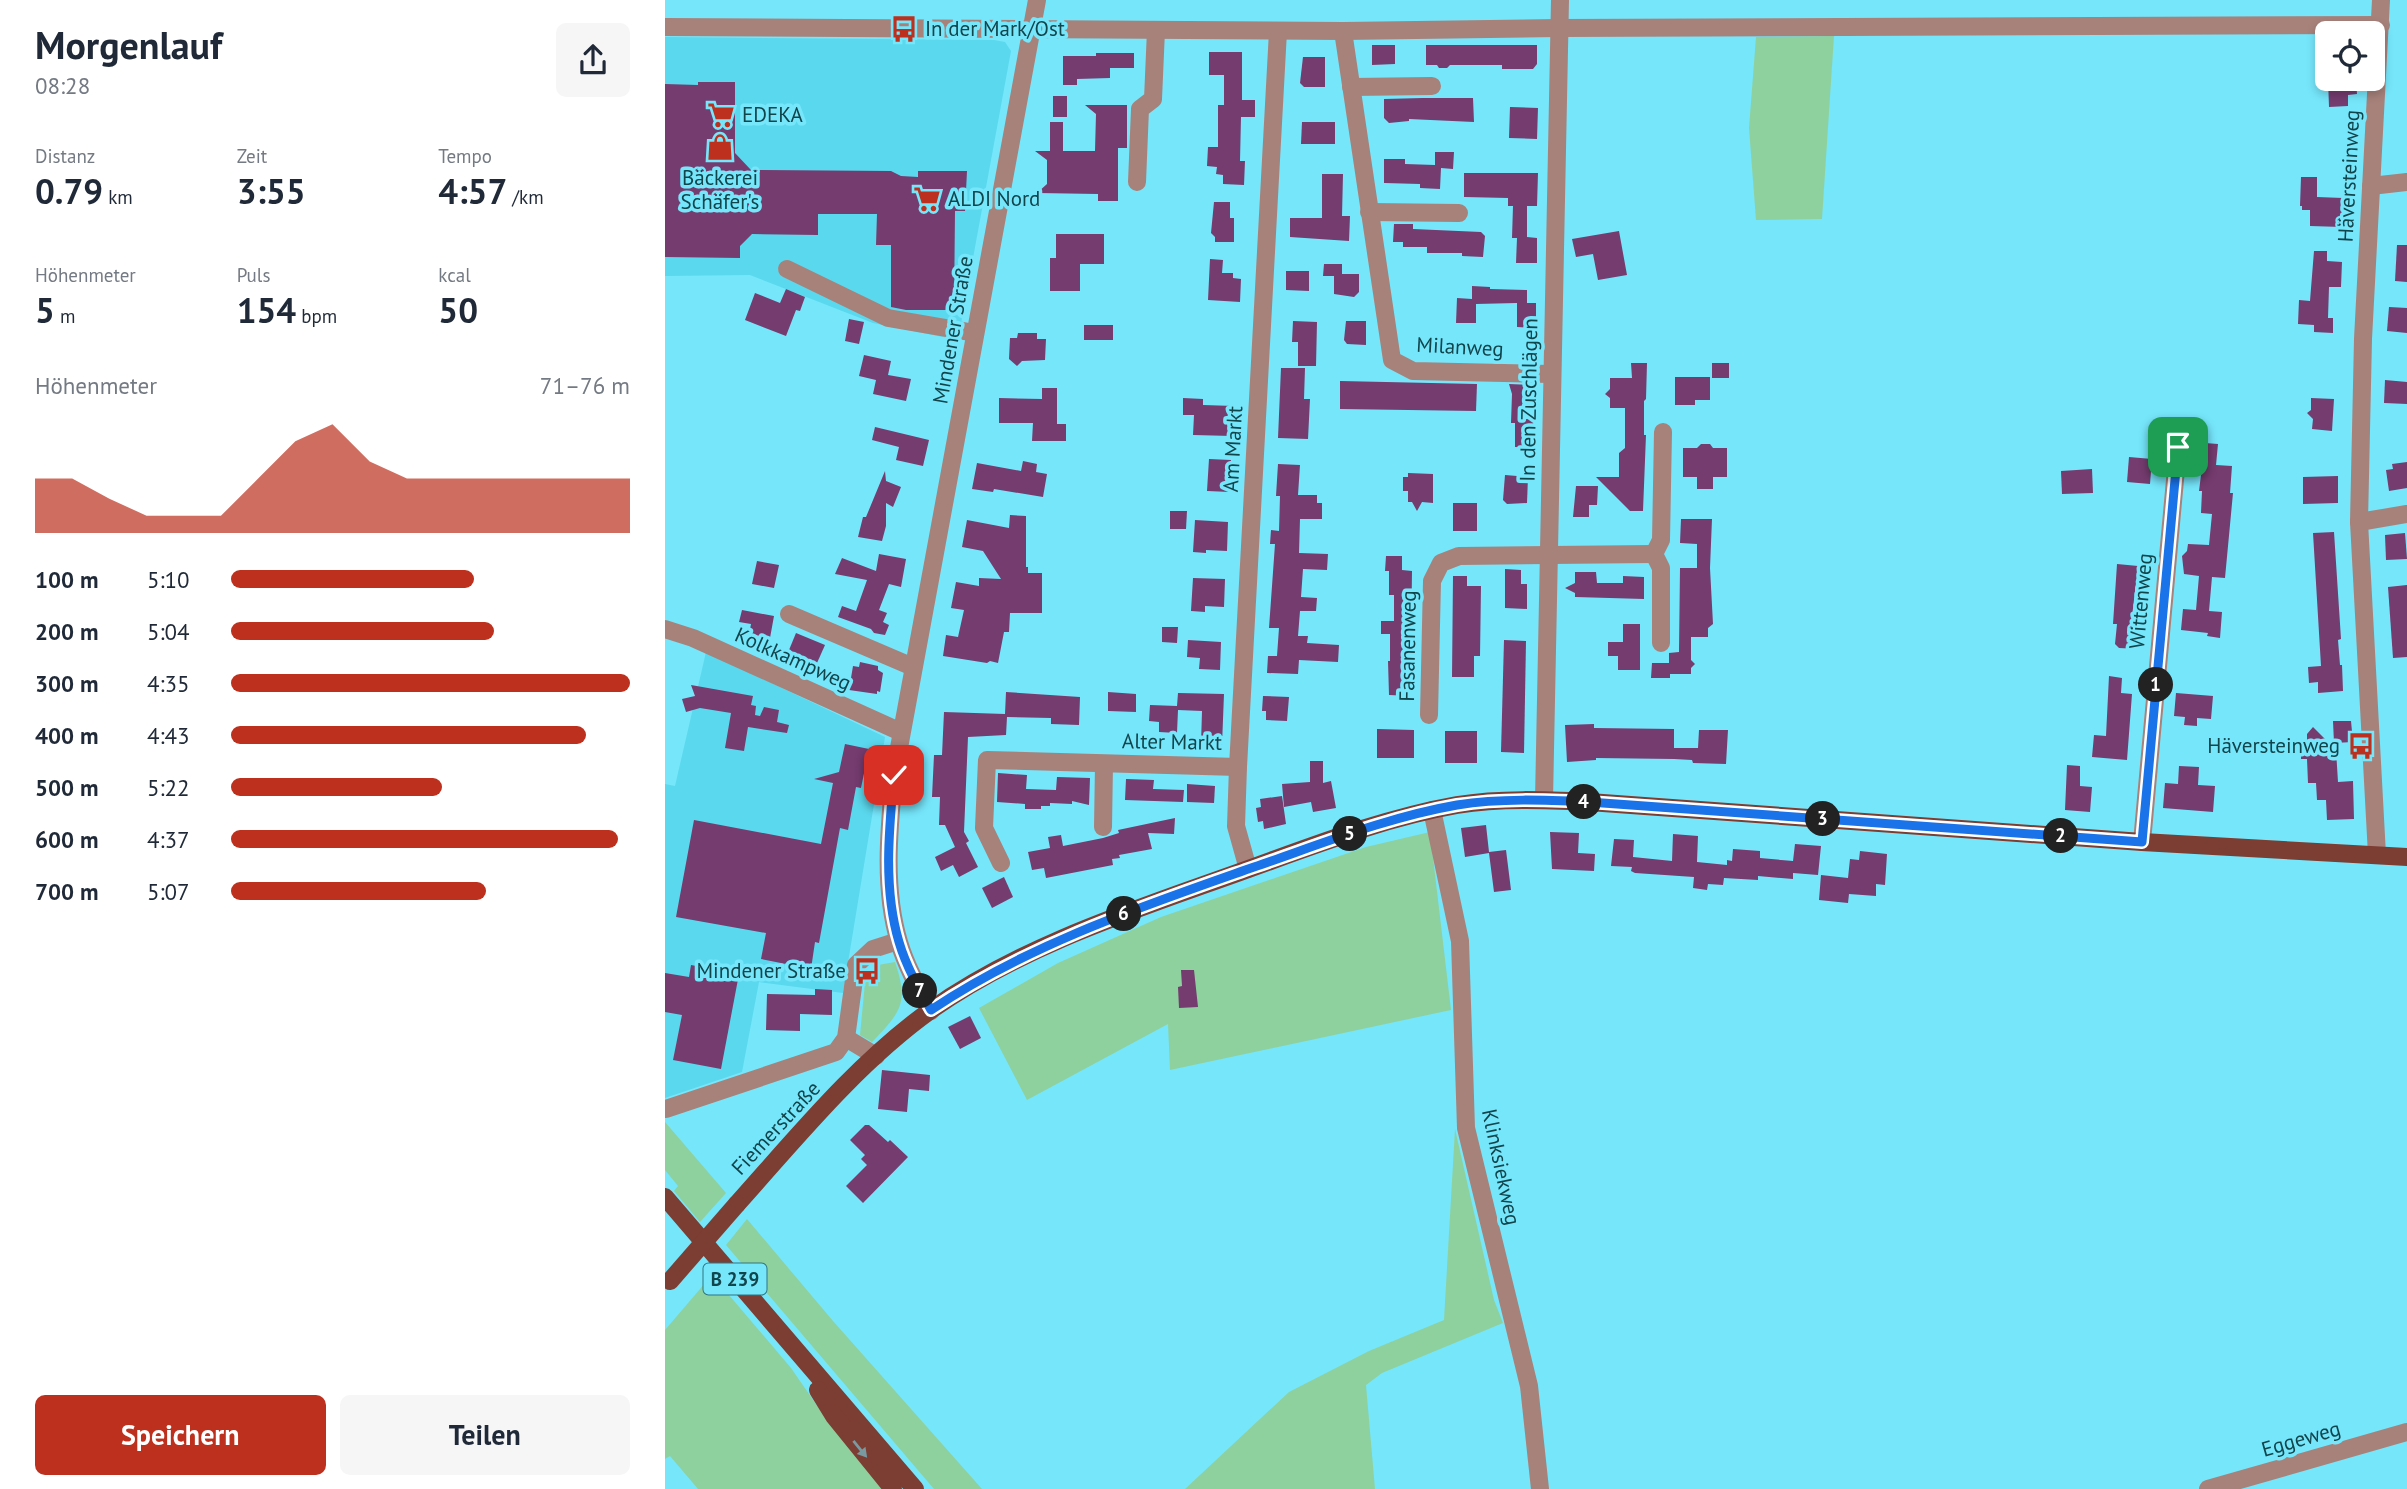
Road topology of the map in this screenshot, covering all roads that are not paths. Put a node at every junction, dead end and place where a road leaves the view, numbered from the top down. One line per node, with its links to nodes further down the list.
1 (1037, 0): 9 (street, Mindener Straße)
2 (1560, 0): 7 (street, In den Zuschlägen)
3 (2381, 0): 4 (street, Häversteinweg)
4 (2381, 21)
5 (2315, 25): 7 (street)
6 (665, 27): 9 (street)
7 (1558, 28): 11 (street); 22 (street, In den Zuschlägen)
8 (1156, 30): 9 (street); 10 (street); 15 (street)
9 (1031, 31): 21 (street, Mindener Straße)
10 (1277, 31): 11 (street); 36 (street, Am Markt)
11 (1343, 31): 13 (street, Milanweg)
12 (1432, 86): 13 (street)
13 (1351, 88): 18 (street, Milanweg)
14 (2377, 91): 17 (street, Häversteinweg)
15 (1137, 182)
16 (2407, 182): 17 (street)
17 (2371, 186): 26 (street, Häversteinweg)
18 (1370, 212): 19 (street); 22 (street, Milanweg)
19 (1459, 213)
20 (787, 269): 21 (street)
21 (975, 333): 32 (street, Mindener Straße)
22 (1552, 374): 28 (street, In den Zuschlägen)
23 (1663, 432): 27 (street)
24 (2178, 447): 40 (street, Wittenweg)
25 (2407, 514): 26 (street)
26 (2359, 522): 41 (street, Häversteinweg)
27 (1654, 554): 28 (street, Fasanenweg); 31 (street)
28 (1548, 556): 33 (street, Fasanenweg); 37 (street, In den Zuschlägen)
29 (789, 614): 32 (street)
30 (665, 629): 34 (street, Kolkkampweg)
31 (1661, 643)
32 (913, 667): 34 (street, Mindener Straße)
33 (1429, 715)
34 (901, 732): 45 (street, Mindener Straße)
35 (1104, 764): 36 (street, Alter Markt); 39 (street, Alter Markt); 43 (street, Alter Markt)
36 (1238, 767): 44 (street, Am Markt)
37 (1544, 800): 38 (main road, Fiemerstraße); 40 (main road, Fiemerstraße)
38 (1432, 810): 44 (main road, Fiemerstraße); 56 (street, Klinksiekweg)
39 (1104, 827)
40 (2142, 842): 41 (main road, Fiemerstraße)
41 (2377, 855): 42 (main road, Fiemerstraße)
42 (2407, 857)
43 (1000, 863)
44 (1248, 869): 46 (main road, Fiemerstraße)
45 (898, 941): 46 (street, Mindener Straße); 47 (street)
46 (931, 1010): 48 (main road, Fiemerstraße)
47 (846, 1038): 48 (street); 49 (street)
48 (876, 1056): 51 (main road, Fiemerstraße, bridge)
49 (666, 1109)
50 (665, 1197): 52 (main road, B 239)
51 (668, 1284)
52 (796, 1351): 54 (main road, one-way to 54); 55 (main road, B 239)
53 (2407, 1432): 57 (street, Eggeweg)
54 (893, 1489)
55 (915, 1489)
56 (1539, 1489)
57 (2208, 1489)

